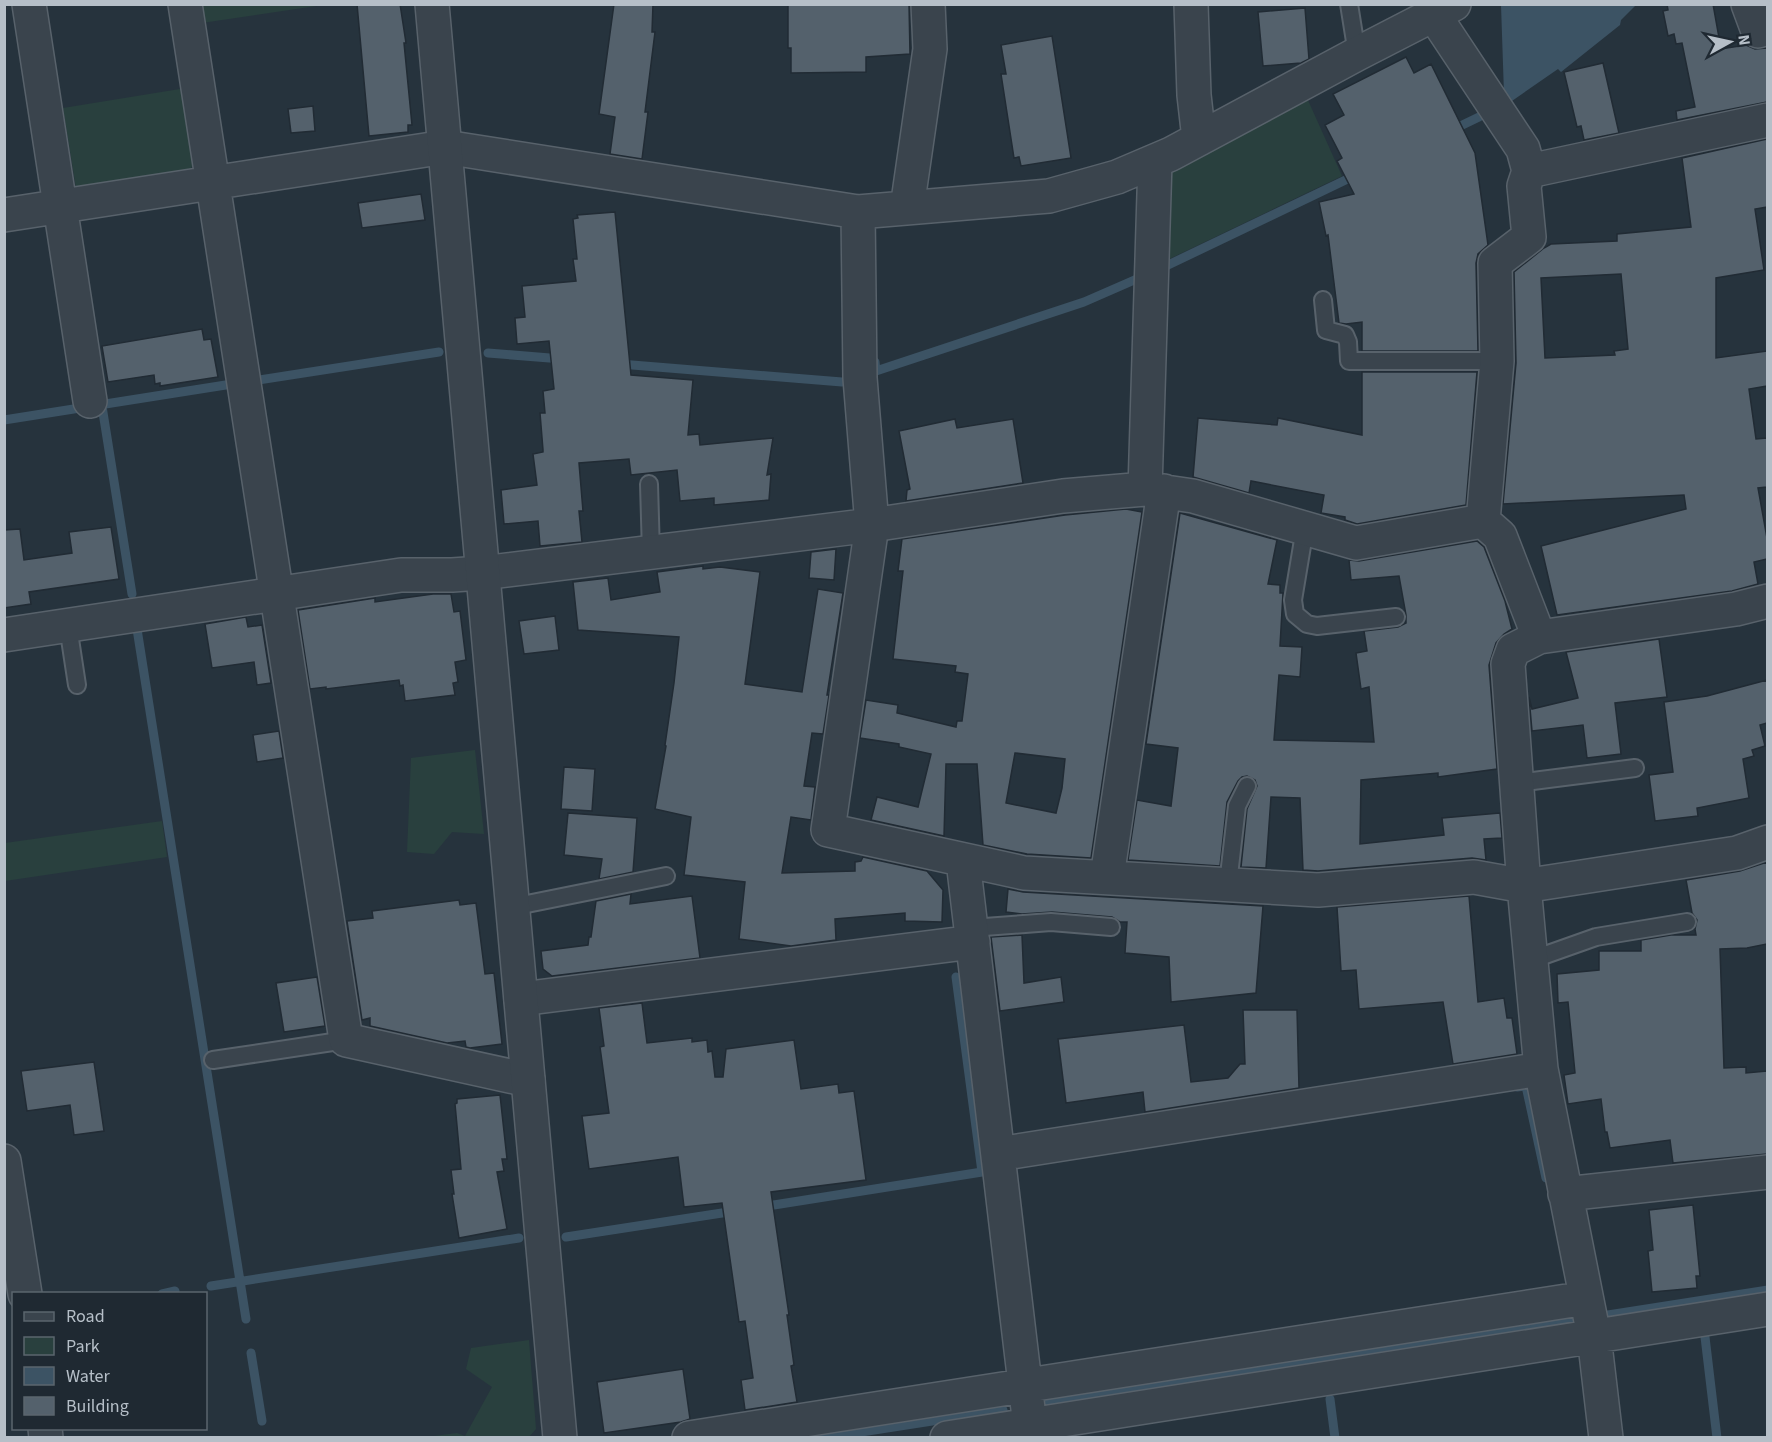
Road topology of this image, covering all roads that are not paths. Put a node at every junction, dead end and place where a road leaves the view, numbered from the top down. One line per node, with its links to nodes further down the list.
1 (29, 4): 17 (street)
2 (185, 4): 16 (street)
3 (432, 4): 13 (street)
4 (928, 4): 18 (street)
5 (1191, 4): 12 (street)
6 (1349, 4): 10 (lane)
7 (1748, 4): 9 (street)
8 (1444, 10): 10 (street); 15 (street)
9 (1767, 28)
10 (1357, 54): 12 (street)
11 (1767, 120): 15 (street)
12 (1199, 139): 14 (street)
13 (445, 147): 16 (street); 19 (street); 30 (street)
14 (1155, 161): 18 (street); 25 (street)
15 (1529, 171): 22 (street)
16 (212, 183): 17 (street); 31 (street)
17 (60, 206): 20 (street); 23 (street)
18 (907, 208): 19 (street)
19 (858, 212): 27 (street)
20 (4, 215)
21 (1323, 300): 22 (lane)
22 (1497, 360): 26 (street)
23 (90, 401)
24 (649, 484): 29 (lane)
25 (1155, 490): 27 (street); 28 (street); 44 (street)
26 (1483, 521): 28 (street); 36 (street)
27 (872, 525): 29 (street); 42 (street)
28 (1305, 528): 33 (lane)
29 (651, 553): 30 (street)
30 (482, 573): 31 (street); 47 (street)
31 (277, 594): 34 (street); 53 (street)
32 (1767, 602): 36 (street)
33 (1396, 617)
34 (68, 626): 35 (street); 37 (lane)
35 (4, 635)
36 (1539, 637): 39 (street)
37 (77, 685)
38 (1635, 768): 39 (lane)
39 (1517, 783): 46 (street)
40 (1247, 786): 45 (lane)
41 (1767, 842): 46 (street)
42 (963, 861): 44 (street); 50 (street)
43 (666, 876): 47 (lane)
44 (1107, 877): 45 (street)
45 (1228, 884): 46 (street)
46 (1524, 886): 51 (street)
47 (512, 907): 52 (street)
48 (1688, 922): 51 (lane)
49 (1111, 927): 50 (lane)
50 (972, 935): 52 (street); 57 (street)
51 (1531, 960): 55 (street)
52 (521, 999): 56 (street)
53 (346, 1040): 54 (lane); 56 (street)
54 (213, 1060)
55 (1541, 1069): 57 (street); 60 (street)
56 (528, 1080): 67 (street)
57 (998, 1154): 65 (street)
58 (4, 1161): 61 (street)
59 (1767, 1172): 60 (street)
60 (1565, 1194): 62 (street)
61 (25, 1292)
62 (1586, 1298): 64 (street); 65 (street)
63 (1767, 1308): 64 (street)
64 (1594, 1336): 66 (street); 70 (street)
65 (1026, 1386): 66 (street); 68 (street)
66 (1031, 1431): 69 (street)
67 (560, 1437)
68 (689, 1437)
69 (947, 1437)
70 (1606, 1437)

